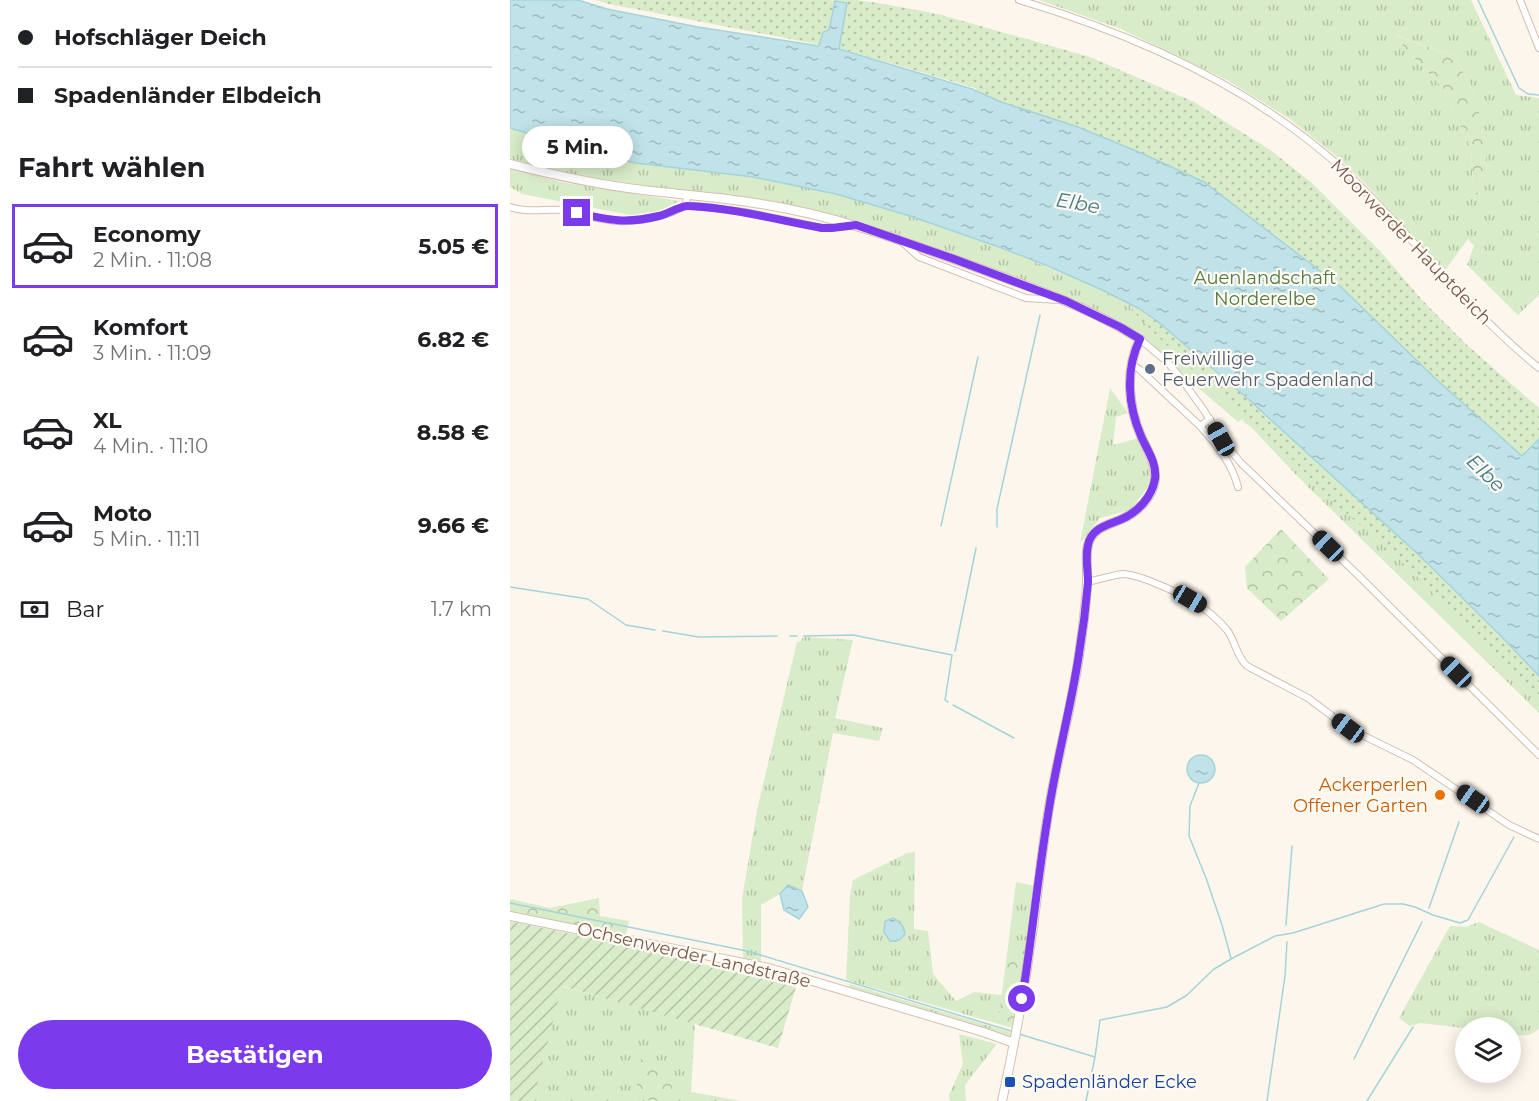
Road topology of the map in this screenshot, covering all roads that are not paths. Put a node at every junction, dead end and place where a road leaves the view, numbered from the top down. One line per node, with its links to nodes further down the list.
1 (1019, 0): 11 (street, Moorwerder Hauptdeich)
2 (1520, 0): 3 (street)
3 (1539, 48)
4 (510, 164): 5 (street)
5 (687, 195): 6 (street); 8 (street)
6 (686, 205): 7 (street); 8 (street)
7 (510, 207)
8 (856, 225): 9 (street)
9 (1140, 339): 10 (street); 12 (street)
10 (1132, 365): 13 (street); 15 (street)
11 (1539, 368)
12 (1210, 419): 13 (street); 16 (street)
13 (1200, 426): 14 (street)
14 (1238, 487)
15 (1088, 582): 17 (street); 19 (street)
16 (1539, 755)
17 (1539, 839)
18 (510, 916): 19 (street, Ochsenwerder Landstraße)
19 (1016, 1036): 20 (street)
20 (1002, 1101)

